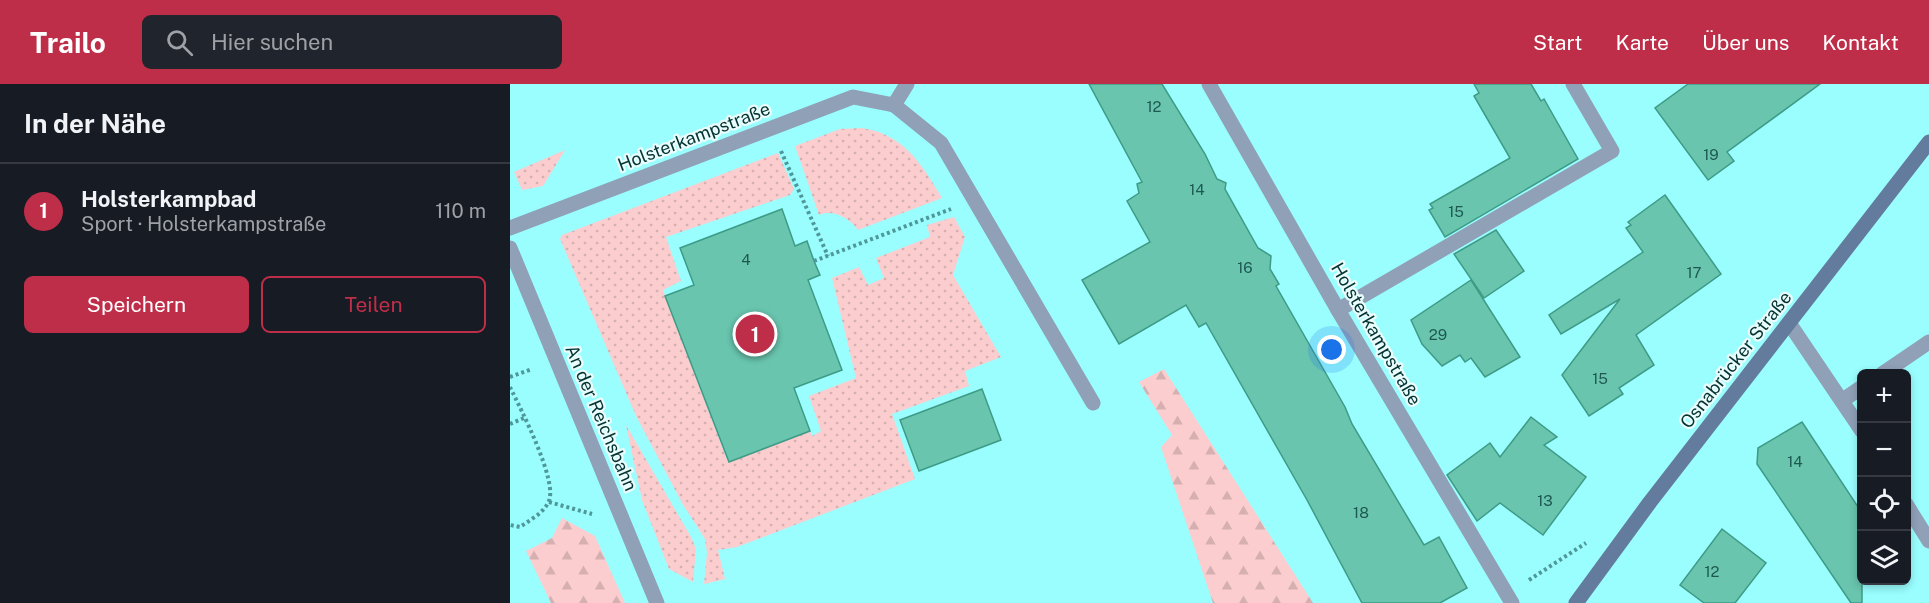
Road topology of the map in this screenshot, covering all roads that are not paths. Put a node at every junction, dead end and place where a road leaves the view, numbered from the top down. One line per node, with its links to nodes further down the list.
1 (907, 84): 4 (street)
2 (1209, 84): 8 (street, Holsterkampstraße)
3 (1573, 84): 8 (street)
4 (894, 105): 6 (street, Holsterkampstraße); 14 (street, Holsterkampstraße)
5 (1929, 142): 9 (main road, Osnabrücker Straße)
6 (510, 228)
7 (510, 248): 19 (street, An der Reichsbahn)
8 (1338, 310): 18 (street, Holsterkampstraße)
9 (1790, 323): 13 (street); 20 (main road, Osnabrücker Straße)
10 (1929, 342): 11 (street)
11 (1889, 369)
12 (1857, 390): 13 (street)
13 (1843, 400): 15 (street)
14 (1093, 403)
15 (1857, 423)
16 (1911, 512): 17 (street)
17 (1929, 541)
18 (1511, 600)
19 (657, 603)
20 (1576, 603)

